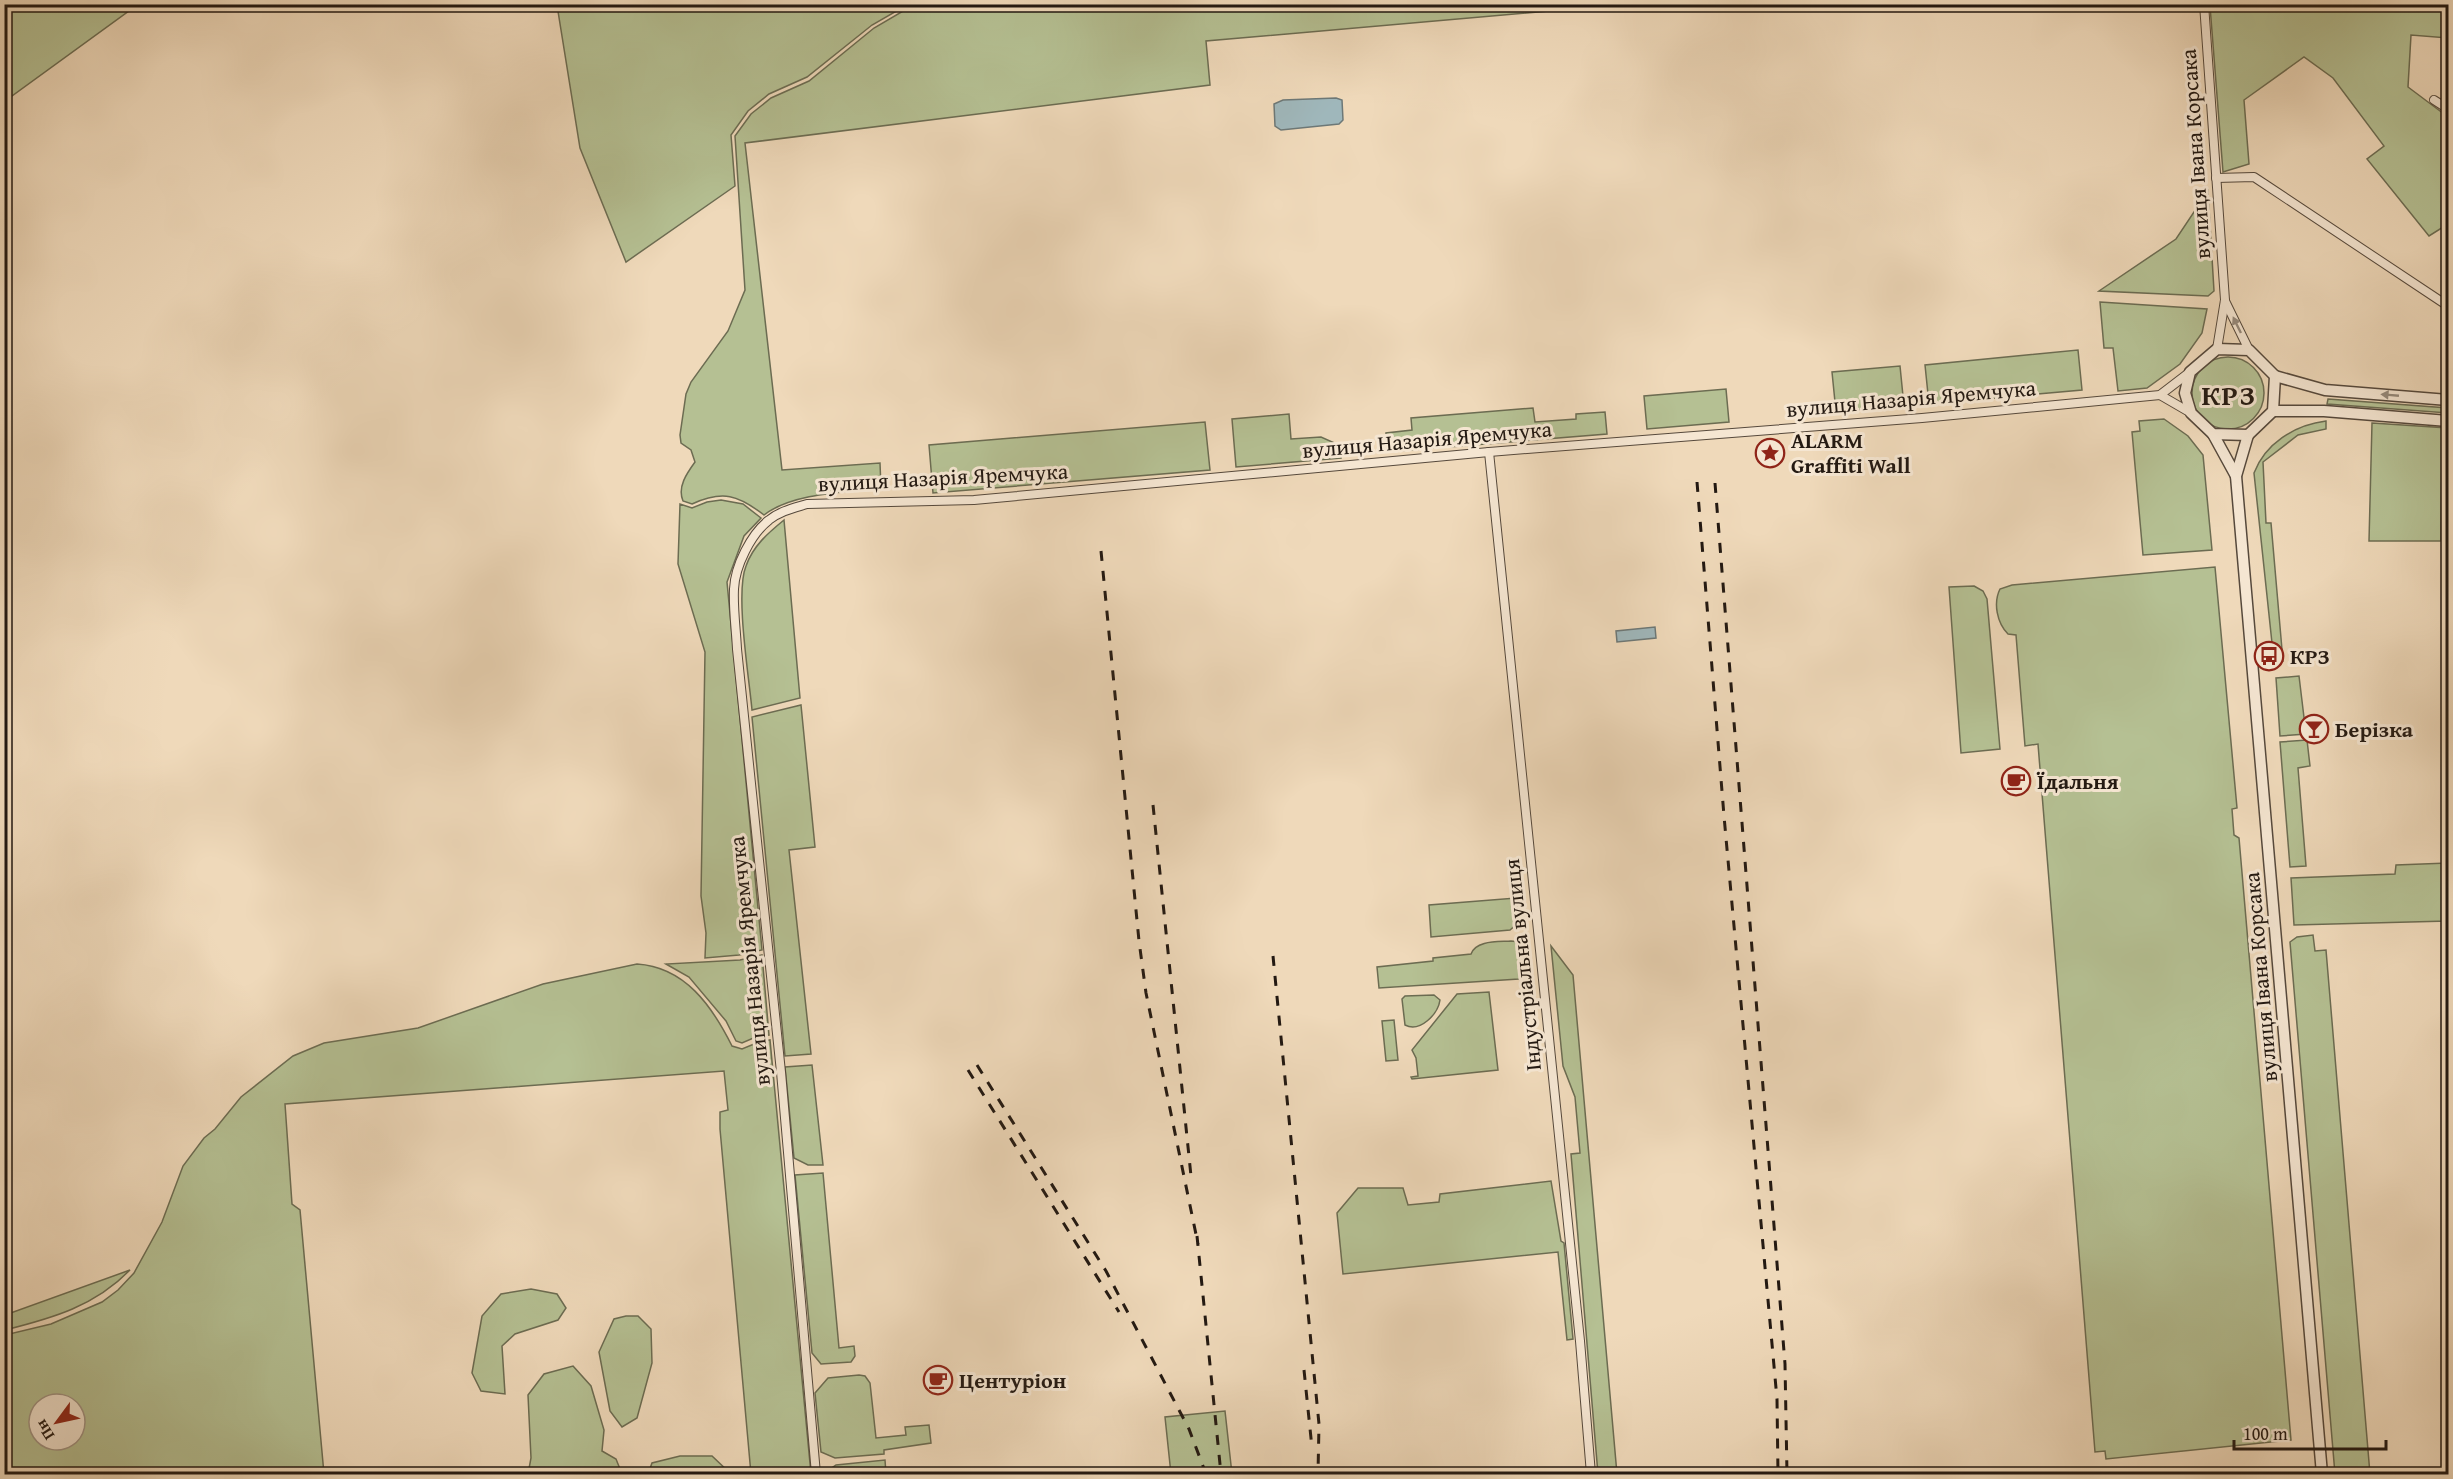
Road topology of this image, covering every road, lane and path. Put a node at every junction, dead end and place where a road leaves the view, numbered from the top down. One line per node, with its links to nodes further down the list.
1 (2204, 4): 4 (street, вулиця Івана Корсака)
2 (2434, 100): 3 (street)
3 (2448, 110)
4 (2216, 178): 5 (street, вулиця Івана Корсака); 6 (street)
5 (2225, 300): 7 (street, вулиця Івана Корсака); 8 (street, вулиця Івана Корсака, one-way to 5)
6 (2448, 306)
7 (2217, 349): 8 (street); 9 (street)
8 (2249, 350): 10 (street)
9 (2190, 372): 11 (street); 14 (street)
10 (2275, 376): 12 (street, one-way to 10); 13 (street)
11 (2160, 395): 14 (street); 18 (street, вулиця Назарія Яремчука)
12 (2448, 400)
13 (2274, 411): 15 (street); 17 (street)
14 (2191, 413): 16 (street)
15 (2448, 421)
16 (2213, 434): 17 (street); 19 (street)
17 (2248, 435): 19 (street)
18 (1488, 452): 20 (street, вулиця Назарія Яремчука); 21 (street, Індустріальна вулиця)
19 (2236, 476): 22 (street, вулиця Івана Корсака)
20 (816, 1474)
21 (1591, 1474)
22 (2322, 1474)

